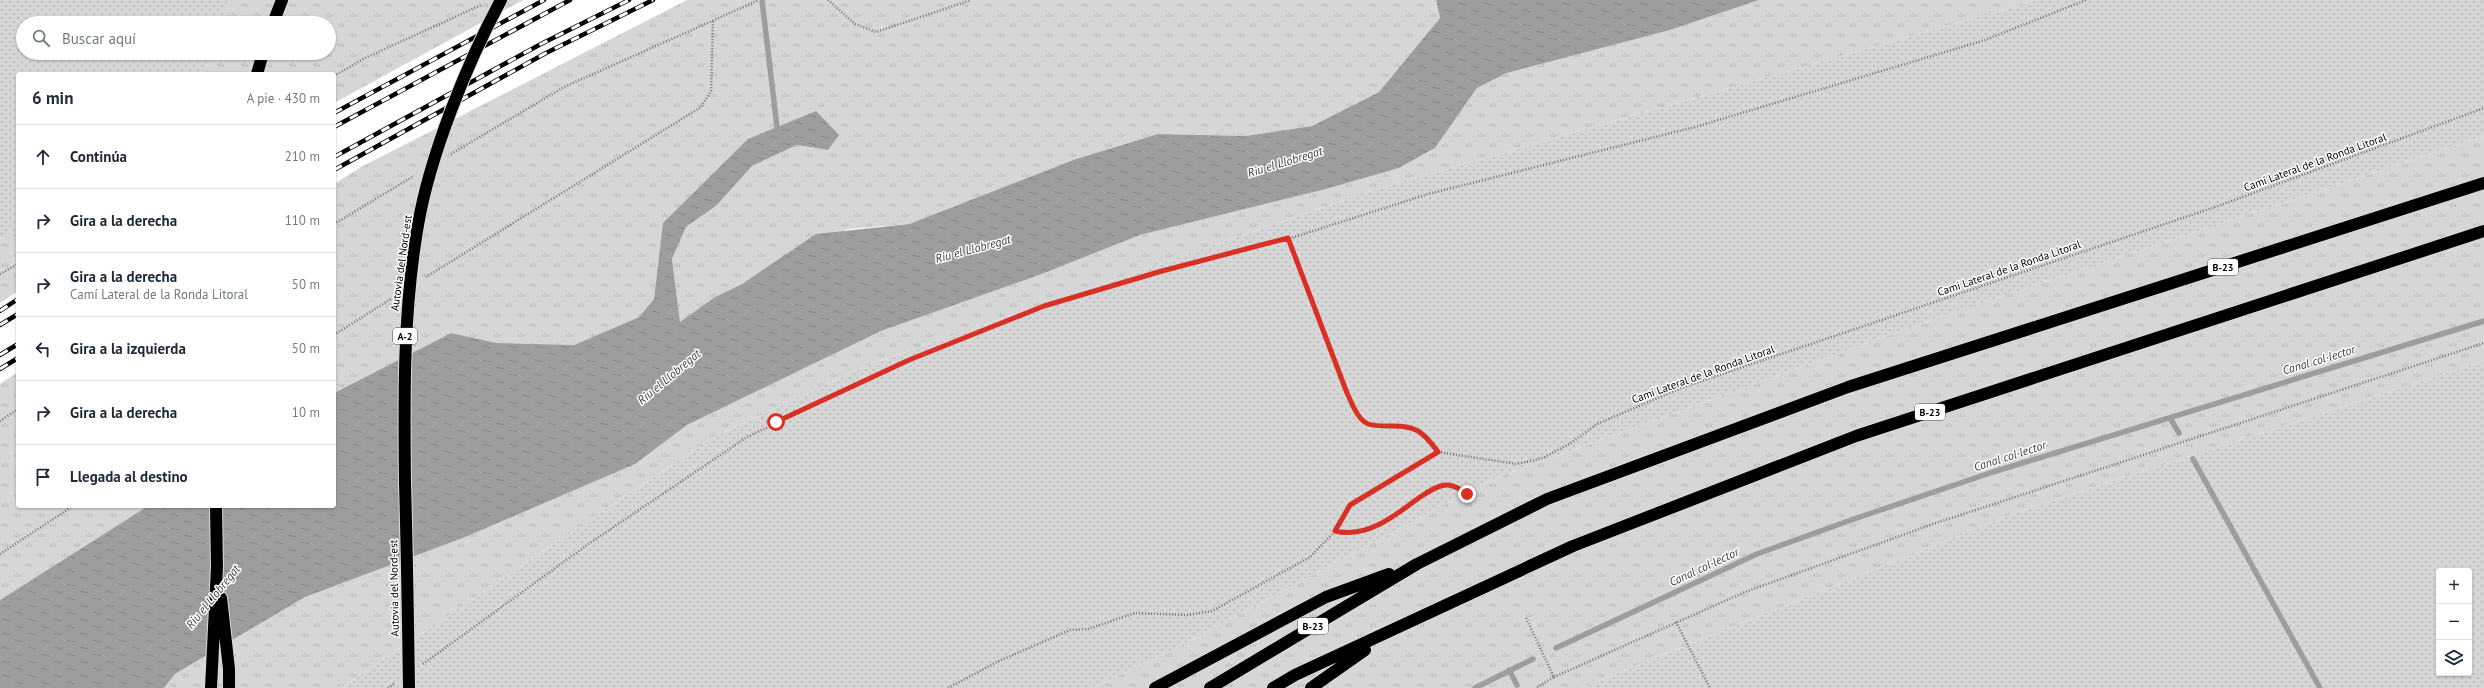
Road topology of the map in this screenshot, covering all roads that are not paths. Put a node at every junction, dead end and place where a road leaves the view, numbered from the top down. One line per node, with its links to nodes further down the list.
1 (282, 0): 3 (highway)
2 (501, 0): 14 (highway, Autovia del Nord-est / A-2, bridge)
3 (276, 16)
4 (261, 60): 5 (highway)
5 (258, 72)
6 (2484, 183): 9 (highway, B-23)
7 (2484, 231): 11 (highway, B-23)
8 (216, 508): 10 (highway)
9 (1417, 564): 15 (highway); 16 (highway, B-23)
10 (217, 567): 12 (highway); 13 (highway)
11 (1391, 632): 17 (highway, B-23); 18 (highway)
12 (211, 688)
13 (229, 688)
14 (410, 688)
15 (1155, 688)
16 (1210, 688)
17 (1273, 688)
18 (1311, 688)

